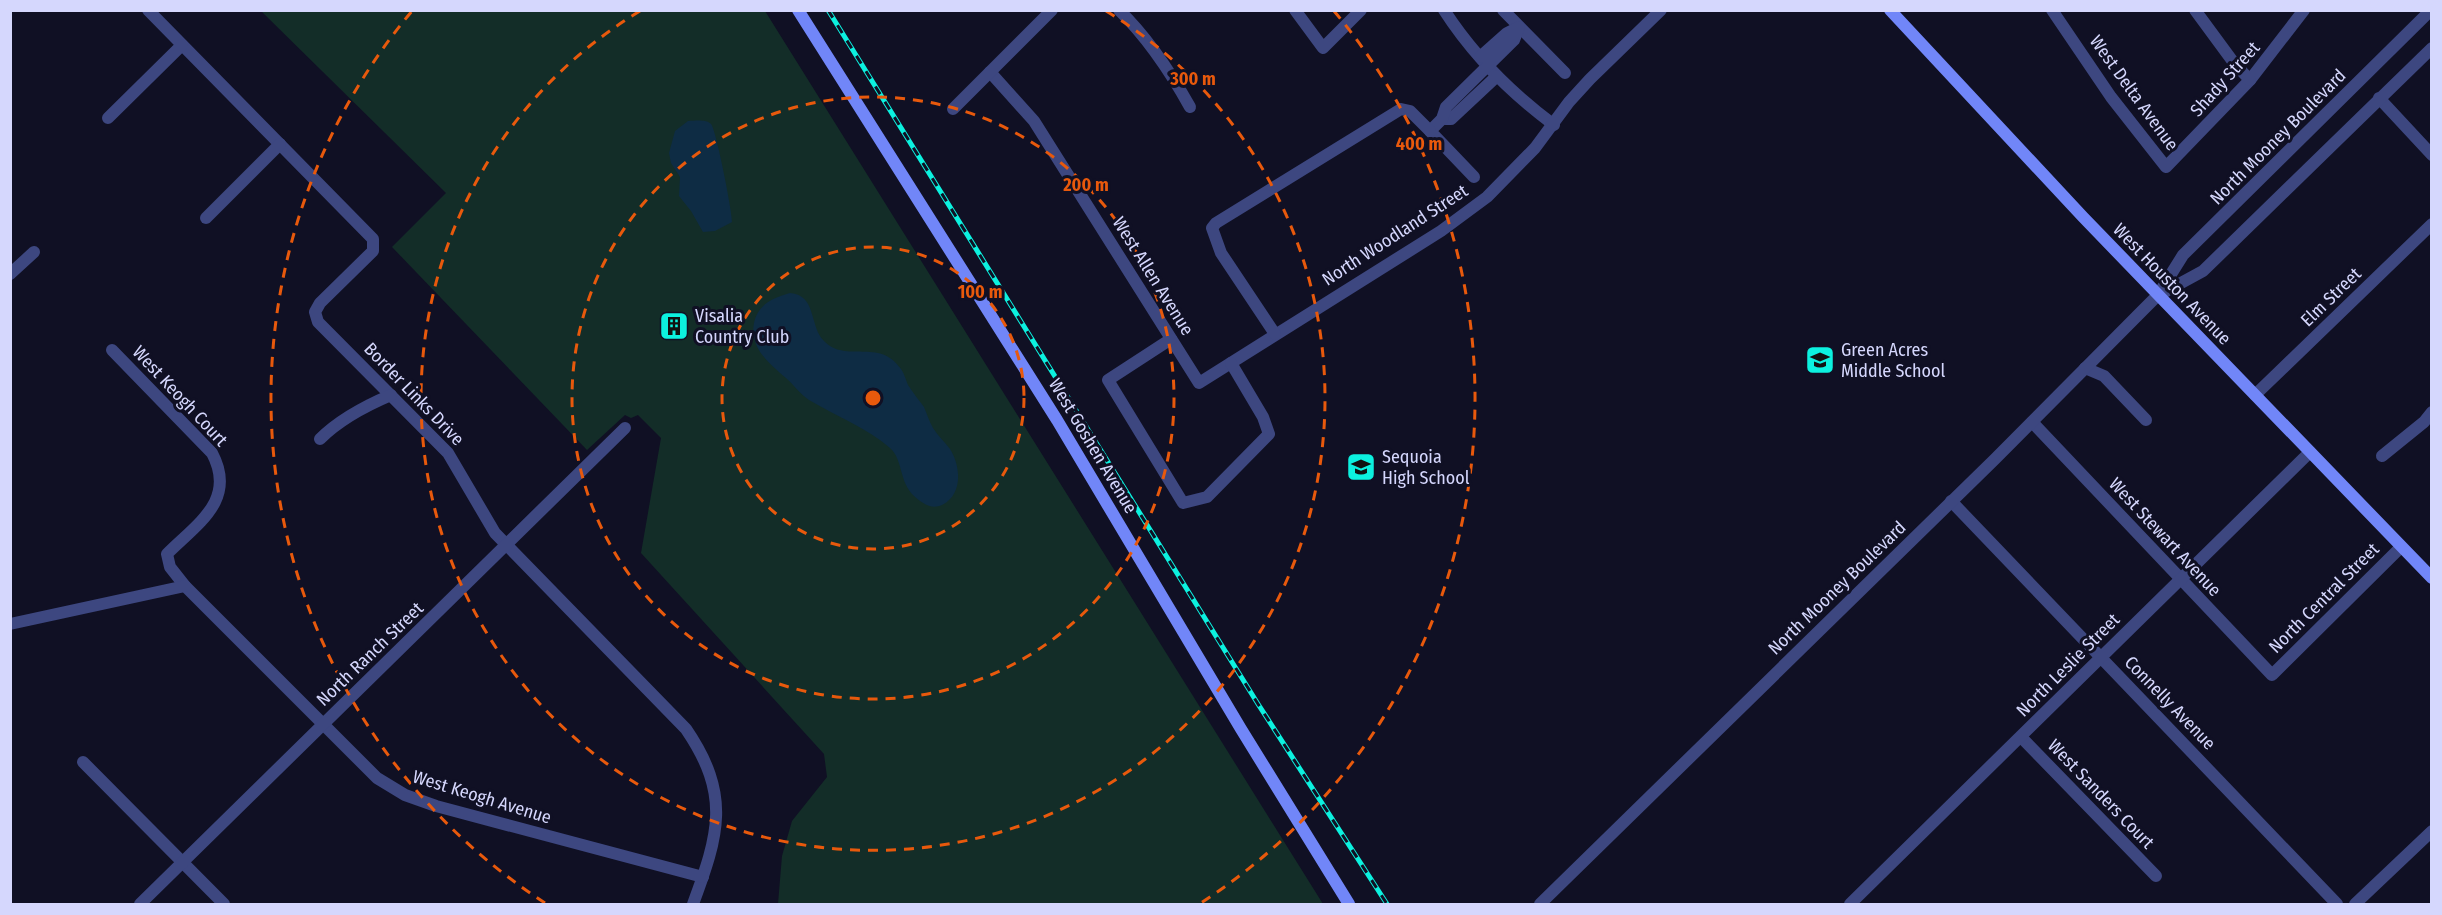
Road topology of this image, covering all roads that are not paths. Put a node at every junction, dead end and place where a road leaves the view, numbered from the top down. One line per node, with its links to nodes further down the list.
1 (148, 10): 16 (street, Border Links Drive)
2 (798, 10): 73 (main road, West Goshen Avenue)
3 (1052, 10): 19 (street)
4 (1119, 10): 24 (street)
5 (1295, 10): 6 (street)
6 (1361, 10)
7 (1444, 10): 18 (street)
8 (1503, 10): 15 (street)
9 (1661, 10): 28 (street, North Woodland Street)
10 (1890, 10): 38 (main road, West Houston Avenue)
11 (2052, 10): 32 (street, West Delta Avenue)
12 (2195, 10): 22 (street)
13 (2304, 10): 22 (street, Shady Street)
14 (2431, 10): 38 (street, North Mooney Boulevard)
15 (1519, 27): 18 (street); 20 (street)
16 (182, 45): 26 (street); 30 (street, Border Links Drive)
17 (2432, 48): 23 (street, North Mooney Boulevard)
18 (1484, 61): 21 (street); 27 (street)
19 (990, 72): 25 (street); 40 (street, West Allen Avenue)
20 (1565, 73)
21 (1497, 76): 27 (street); 28 (street)
22 (2250, 80): 32 (street, Shady Street)
23 (2379, 98): 31 (street); 38 (street, North Mooney Boulevard)
24 (1190, 107)
25 (953, 109)
26 (108, 118)
27 (1442, 119): 29 (street)
28 (1554, 125): 39 (street, North Woodland Street)
29 (1430, 131): 33 (street); 39 (street)
30 (280, 144): 34 (street); 45 (street, Border Links Drive)
31 (2432, 155)
32 (2166, 167)
33 (1474, 177)
34 (206, 218)
35 (2432, 224): 46 (street, Elm Street)
36 (34, 252): 37 (street)
37 (10, 274)
38 (2158, 295): 43 (street, North Mooney Boulevard); 46 (main road, West Houston Avenue)
39 (1275, 334): 42 (street, North Woodland Street)
40 (1171, 339): 42 (street); 44 (street, West Allen Avenue)
41 (112, 350): 59 (street, West Keogh Court)
42 (1231, 363): 44 (street, North Woodland Street)
43 (2085, 368): 48 (street); 49 (street, North Mooney Boulevard)
44 (1199, 383)
45 (391, 395): 51 (street); 55 (street, Border Links Drive)
46 (2256, 395): 52 (main road, West Houston Avenue)
47 (2432, 412): 53 (street)
48 (2146, 420)
49 (2032, 422): 54 (street, North Mooney Boulevard); 58 (street, West Stewart Avenue)
50 (625, 428): 55 (street, North Ranch Street)
51 (320, 439)
52 (2310, 452): 56 (main road, West Houston Avenue); 58 (street, North Leslie Street)
53 (2382, 456)
54 (1952, 501): 61 (street, Connelly Avenue); 74 (street, North Mooney Boulevard)
55 (506, 545): 63 (street, North Ranch Street); 69 (street, Border Links Drive)
56 (2401, 547): 57 (main road, West Houston Avenue); 62 (street, North Central Street)
57 (2432, 578)
58 (2180, 580): 61 (street, North Leslie Street); 62 (street, West Stewart Avenue)
59 (185, 586): 60 (street); 63 (street, West Keogh Avenue)
60 (10, 624)
61 (2102, 657): 64 (street, North Leslie Street); 76 (street, Connelly Avenue)
62 (2272, 675)
63 (323, 725): 67 (street, North Ranch Street); 69 (street, West Keogh Avenue)
64 (2021, 737): 68 (street, West Sanders Court); 75 (street, North Leslie Street)
65 (83, 762): 67 (street)
66 (2432, 831): 77 (street)
67 (182, 862): 70 (street, North Ranch Street); 71 (street)
68 (2156, 876)
69 (704, 877): 72 (street, Border Links Drive)
70 (140, 904)
71 (224, 904)
72 (693, 904)
73 (1349, 904)
74 (1539, 904)
75 (1850, 904)
76 (2337, 904)
77 (2355, 904)

